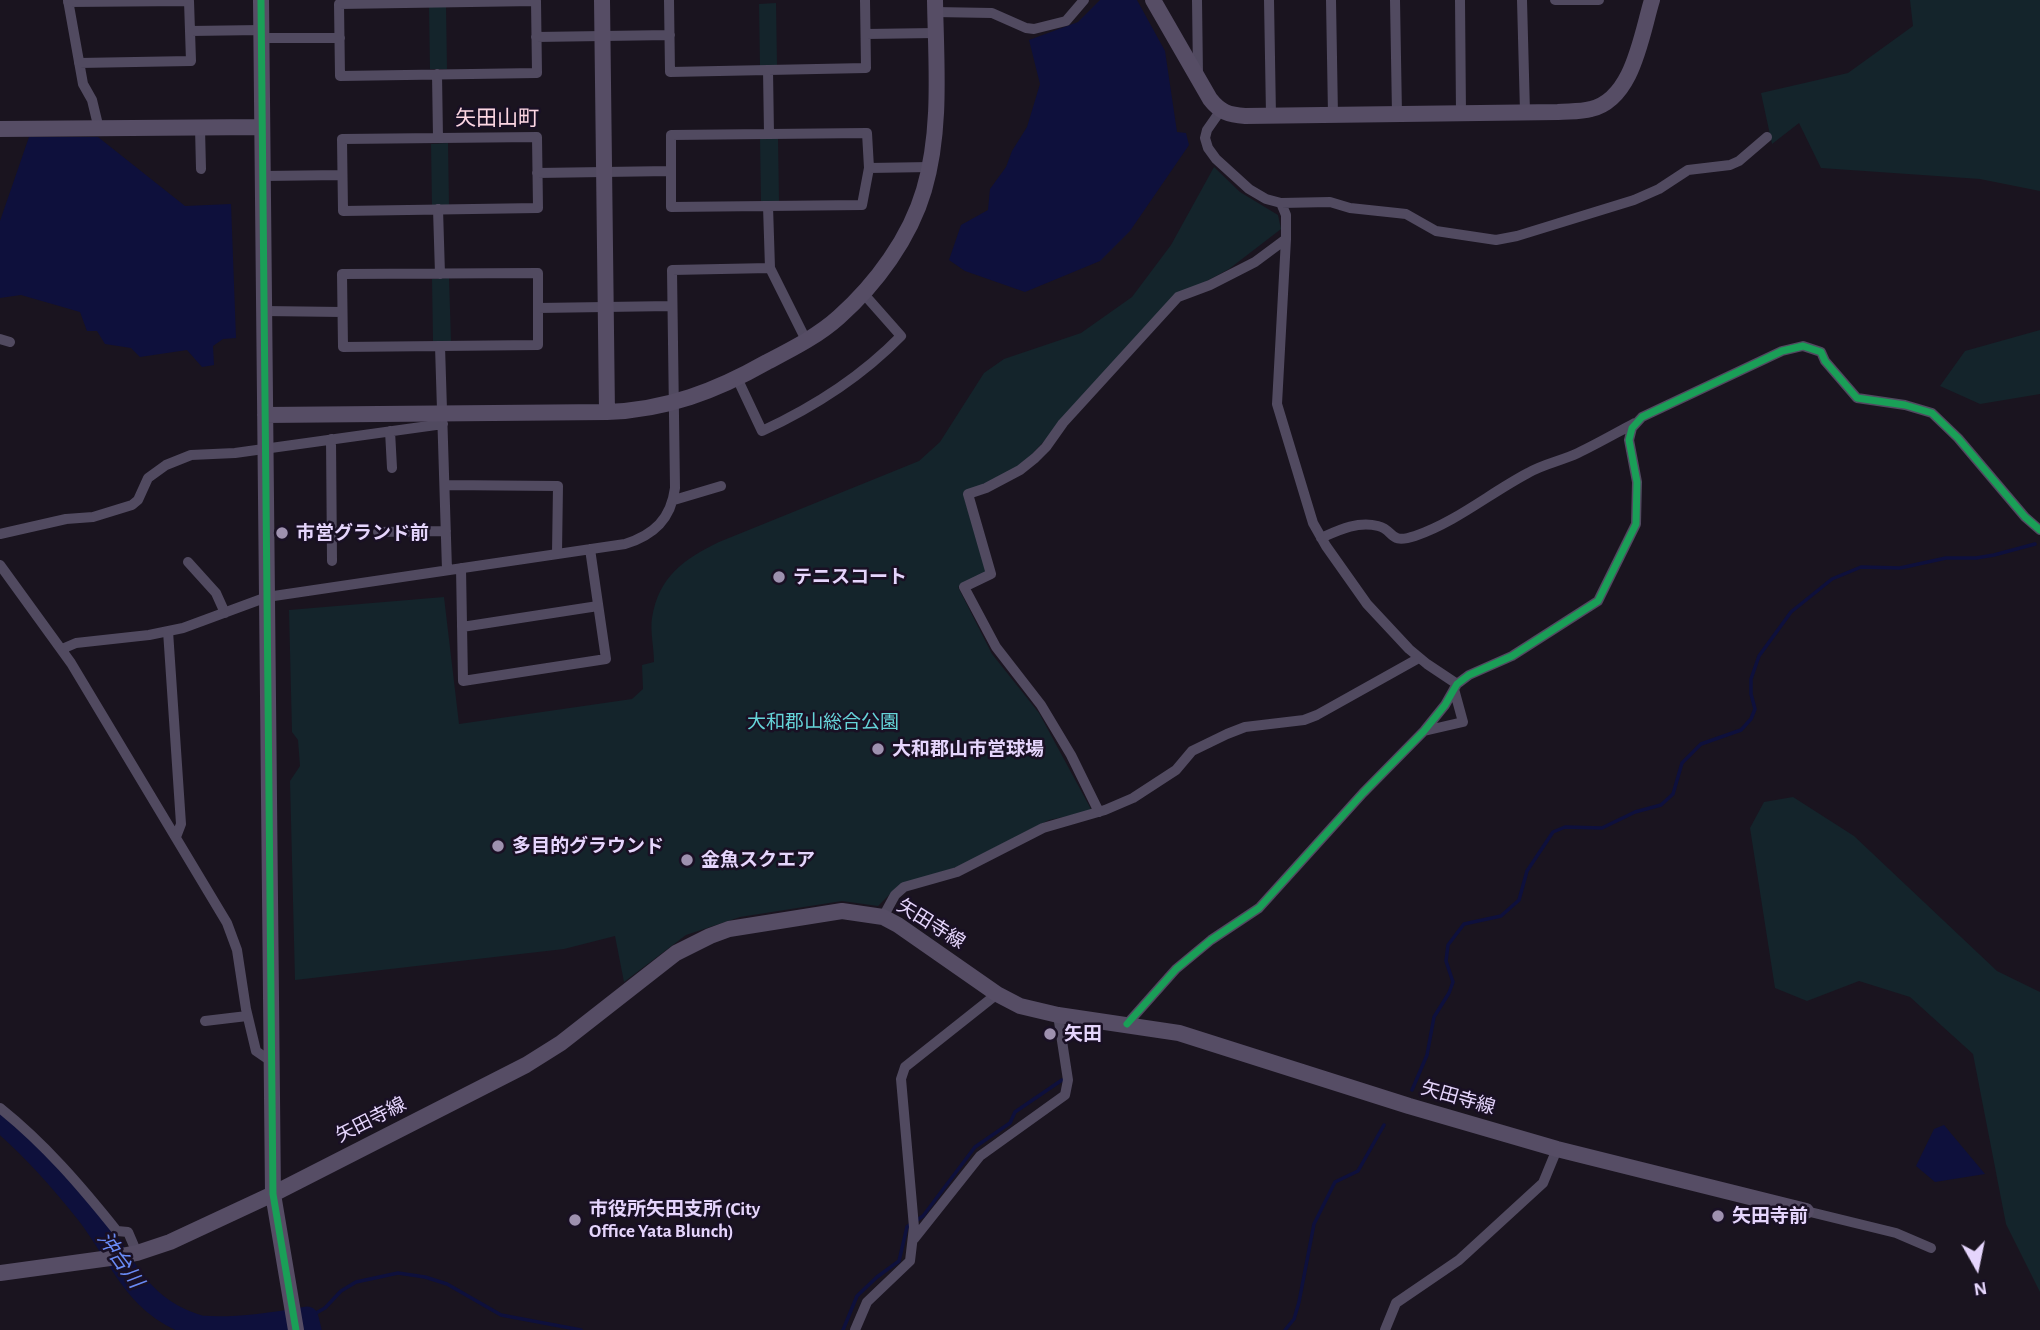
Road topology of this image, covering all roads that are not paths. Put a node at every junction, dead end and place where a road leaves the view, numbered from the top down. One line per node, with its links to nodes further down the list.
1 (261, 0): 21 (street)
2 (602, 0): 24 (street)
3 (669, 0): 23 (street)
4 (865, 0): 22 (street)
5 (1084, 0): 18 (street)
6 (1153, 0): 30 (street)
7 (1198, 0): 30 (street)
8 (1269, 0): 35 (street)
9 (1332, 0): 36 (street)
10 (1395, 0): 34 (street)
11 (1460, 0): 33 (street)
12 (1522, 0): 32 (street)
13 (1555, 0): 14 (street)
14 (1599, 0)
15 (1651, 0): 32 (street)
16 (68, 1): 19 (street); 27 (street)
17 (437, 1): 25 (street); 26 (street)
18 (935, 6): 20 (street)
19 (190, 31): 21 (street); 27 (street)
20 (935, 33): 22 (street); 44 (street)
21 (261, 34): 26 (street); 37 (street)
22 (866, 34): 28 (street)
23 (670, 35): 24 (street); 28 (street)
24 (602, 36): 25 (street); 48 (street)
25 (536, 37): 29 (street)
26 (340, 38): 29 (street)
27 (79, 62): 40 (street)
28 (768, 70): 41 (street)
29 (437, 75): 43 (street)
30 (1199, 80): 31 (street)
31 (1221, 110): 35 (street); 52 (street)
32 (1525, 112): 33 (street)
33 (1461, 113): 34 (street)
34 (1397, 114): 36 (street)
35 (1271, 115): 36 (street)
36 (1333, 115)
37 (262, 127): 38 (street); 51 (street)
38 (200, 128): 40 (street); 45 (street)
39 (0, 129): 40 (street)
40 (99, 129)
41 (769, 134): 46 (street); 47 (street)
42 (1767, 137): 52 (street)
43 (438, 138): 49 (street); 50 (street)
44 (930, 167): 46 (street); 58 (street)
45 (201, 169)
46 (869, 169): 53 (street)
47 (671, 171): 48 (street); 53 (street)
48 (604, 172): 49 (street); 60 (street)
49 (537, 173): 54 (street)
50 (342, 175): 51 (street); 54 (street)
51 (263, 176): 62 (street)
52 (1282, 203): 55 (street)
53 (768, 206): 56 (street)
54 (438, 209): 57 (street)
55 (1286, 239): 82 (street); 99 (street)
56 (770, 268): 59 (street); 64 (street)
57 (440, 274): 61 (street); 63 (street)
58 (863, 293): 64 (street); 66 (street)
59 (672, 306): 60 (street); 67 (street)
60 (605, 307): 61 (street); 68 (street)
61 (538, 308): 65 (street)
62 (264, 311): 63 (street); 69 (street)
63 (342, 312): 65 (street)
64 (806, 340): 66 (street)
65 (440, 346): 70 (street)
66 (737, 378): 67 (street)
67 (674, 403): 68 (street); 77 (street)
68 (607, 412): 70 (street)
69 (265, 415): 70 (street); 90 (street)
70 (443, 418): 72 (street); 75 (street)
71 (1635, 423): 78 (street); 82 (street); 97 (street)
72 (390, 431): 73 (street); 74 (street)
73 (331, 439): 81 (street); 85 (street)
74 (392, 468)
75 (445, 485): 79 (street); 84 (street)
76 (721, 486): 77 (street)
77 (674, 500): 83 (street)
78 (2040, 530)
79 (446, 531): 80 (street); 89 (street)
80 (378, 532)
81 (0, 534)
82 (1321, 538): 96 (street)
83 (590, 549): 84 (street); 91 (street)
84 (557, 554): 88 (street)
85 (332, 561)
86 (188, 562): 92 (street)
87 (0, 565): 95 (street)
88 (461, 568): 89 (street); 93 (street)
89 (447, 570): 90 (street)
90 (267, 597): 92 (street); 107 (street)
91 (598, 606): 93 (street); 93 (street)
92 (225, 612): 94 (street)
93 (462, 627)
94 (167, 631): 95 (street); 100 (street)
95 (62, 649): 100 (street)
96 (1419, 657): 97 (street); 99 (street)
97 (1456, 687): 98 (street); 98 (street)
98 (1424, 731): 106 (street)
99 (1099, 812): 101 (street)
100 (176, 837): 104 (street)
101 (883, 917): 102 (street, 矢田寺線); 110 (street, 矢田寺線)
102 (996, 994): 103 (street, 矢田寺線); 112 (street)
103 (1058, 1015): 106 (street, 矢田寺線); 112 (street)
104 (247, 1016): 105 (street); 107 (street)
105 (205, 1021)
106 (1127, 1024): 109 (street, 矢田寺線)
107 (272, 1062): 110 (street)
108 (0, 1108): 114 (street)
109 (1557, 1149): 111 (street, 矢田寺線); 118 (street)
110 (273, 1194): 114 (street, 矢田寺線); 116 (street)
111 (1807, 1212): 113 (street)
112 (914, 1229): 117 (street)
113 (1931, 1248)
114 (133, 1254): 115 (street, 矢田寺線)
115 (0, 1273)
116 (296, 1330)
117 (855, 1330)
118 (1385, 1330)

